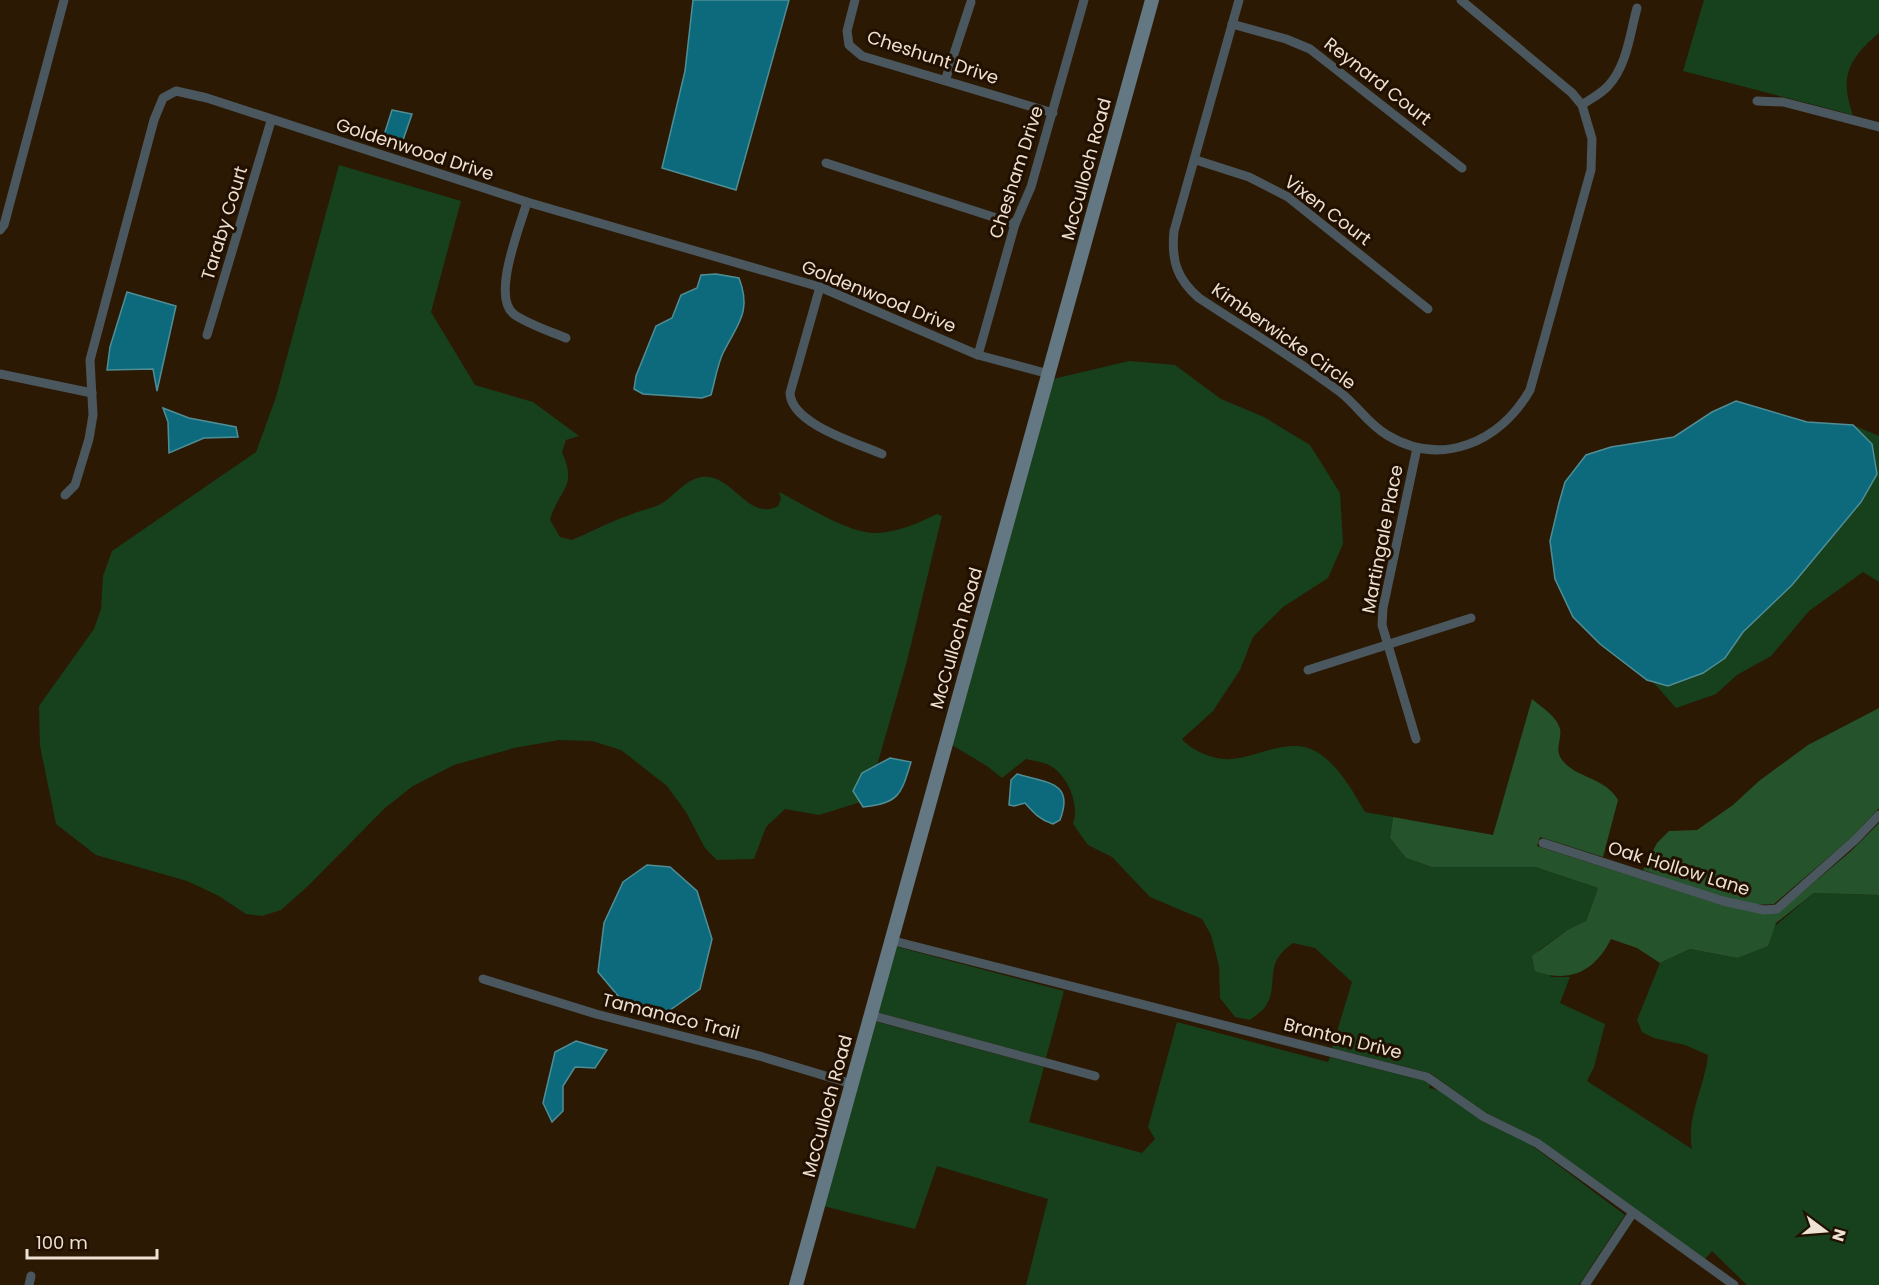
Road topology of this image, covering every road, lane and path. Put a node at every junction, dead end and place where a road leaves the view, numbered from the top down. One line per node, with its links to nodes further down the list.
1 (64, 0): 21 (street)
2 (855, 0): 10 (street, Cheshunt Drive)
3 (1084, 0): 13 (street, Chesham Drive)
4 (1152, 0): 28 (street, McCulloch Road)
5 (1239, 0): 9 (street, Kimberwicke Circle)
6 (1461, 0): 12 (street, Kimberwicke Circle)
7 (971, 2): 10 (street)
8 (1637, 8): 12 (street)
9 (1232, 24): 16 (street, Kimberwicke Circle); 18 (street, Reynard Court)
10 (946, 78): 13 (street, Cheshunt Drive)
11 (1757, 101): 15 (street)
12 (1582, 105): 30 (street, Kimberwicke Circle)
13 (1053, 112): 20 (street, Chesham Drive)
14 (272, 121): 19 (street, Goldenwood Drive); 24 (street, Taraby Court); 29 (street, Goldenwood Drive)
15 (1879, 127)
16 (1196, 160): 23 (street, Vixen Court); 30 (street, Kimberwicke Circle)
17 (826, 163): 20 (street)
18 (1462, 168)
19 (527, 202): 22 (street, Goldenwood Drive); 25 (street)
20 (1015, 224): 26 (street, Chesham Drive)
21 (0, 230)
22 (820, 286): 26 (street, Goldenwood Drive); 31 (street)
23 (1428, 309)
24 (207, 335)
25 (566, 338)
26 (978, 355): 28 (street, Goldenwood Drive)
27 (0, 374): 29 (street)
28 (1049, 374): 39 (street, McCulloch Road)
29 (92, 393): 32 (street, Goldenwood Drive)
30 (1417, 447): 34 (street, Martingale Place)
31 (882, 454)
32 (65, 495)
33 (1471, 618): 34 (street)
34 (1387, 646): 35 (street); 36 (street, Martingale Place)
35 (1308, 670)
36 (1416, 740)
37 (1879, 815): 38 (street, Oak Hollow Lane)
38 (1543, 843)
39 (890, 940): 41 (street, McCulloch Road); 44 (street, Branton Drive)
40 (483, 980): 43 (street, Tamanaco Trail)
41 (870, 1015): 42 (street); 43 (street, McCulloch Road)
42 (1095, 1076)
43 (852, 1084): 45 (street, McCulloch Road)
44 (1632, 1214): 46 (street); 47 (street, Branton Drive)
45 (796, 1285)
46 (1585, 1285)
47 (1734, 1285)

